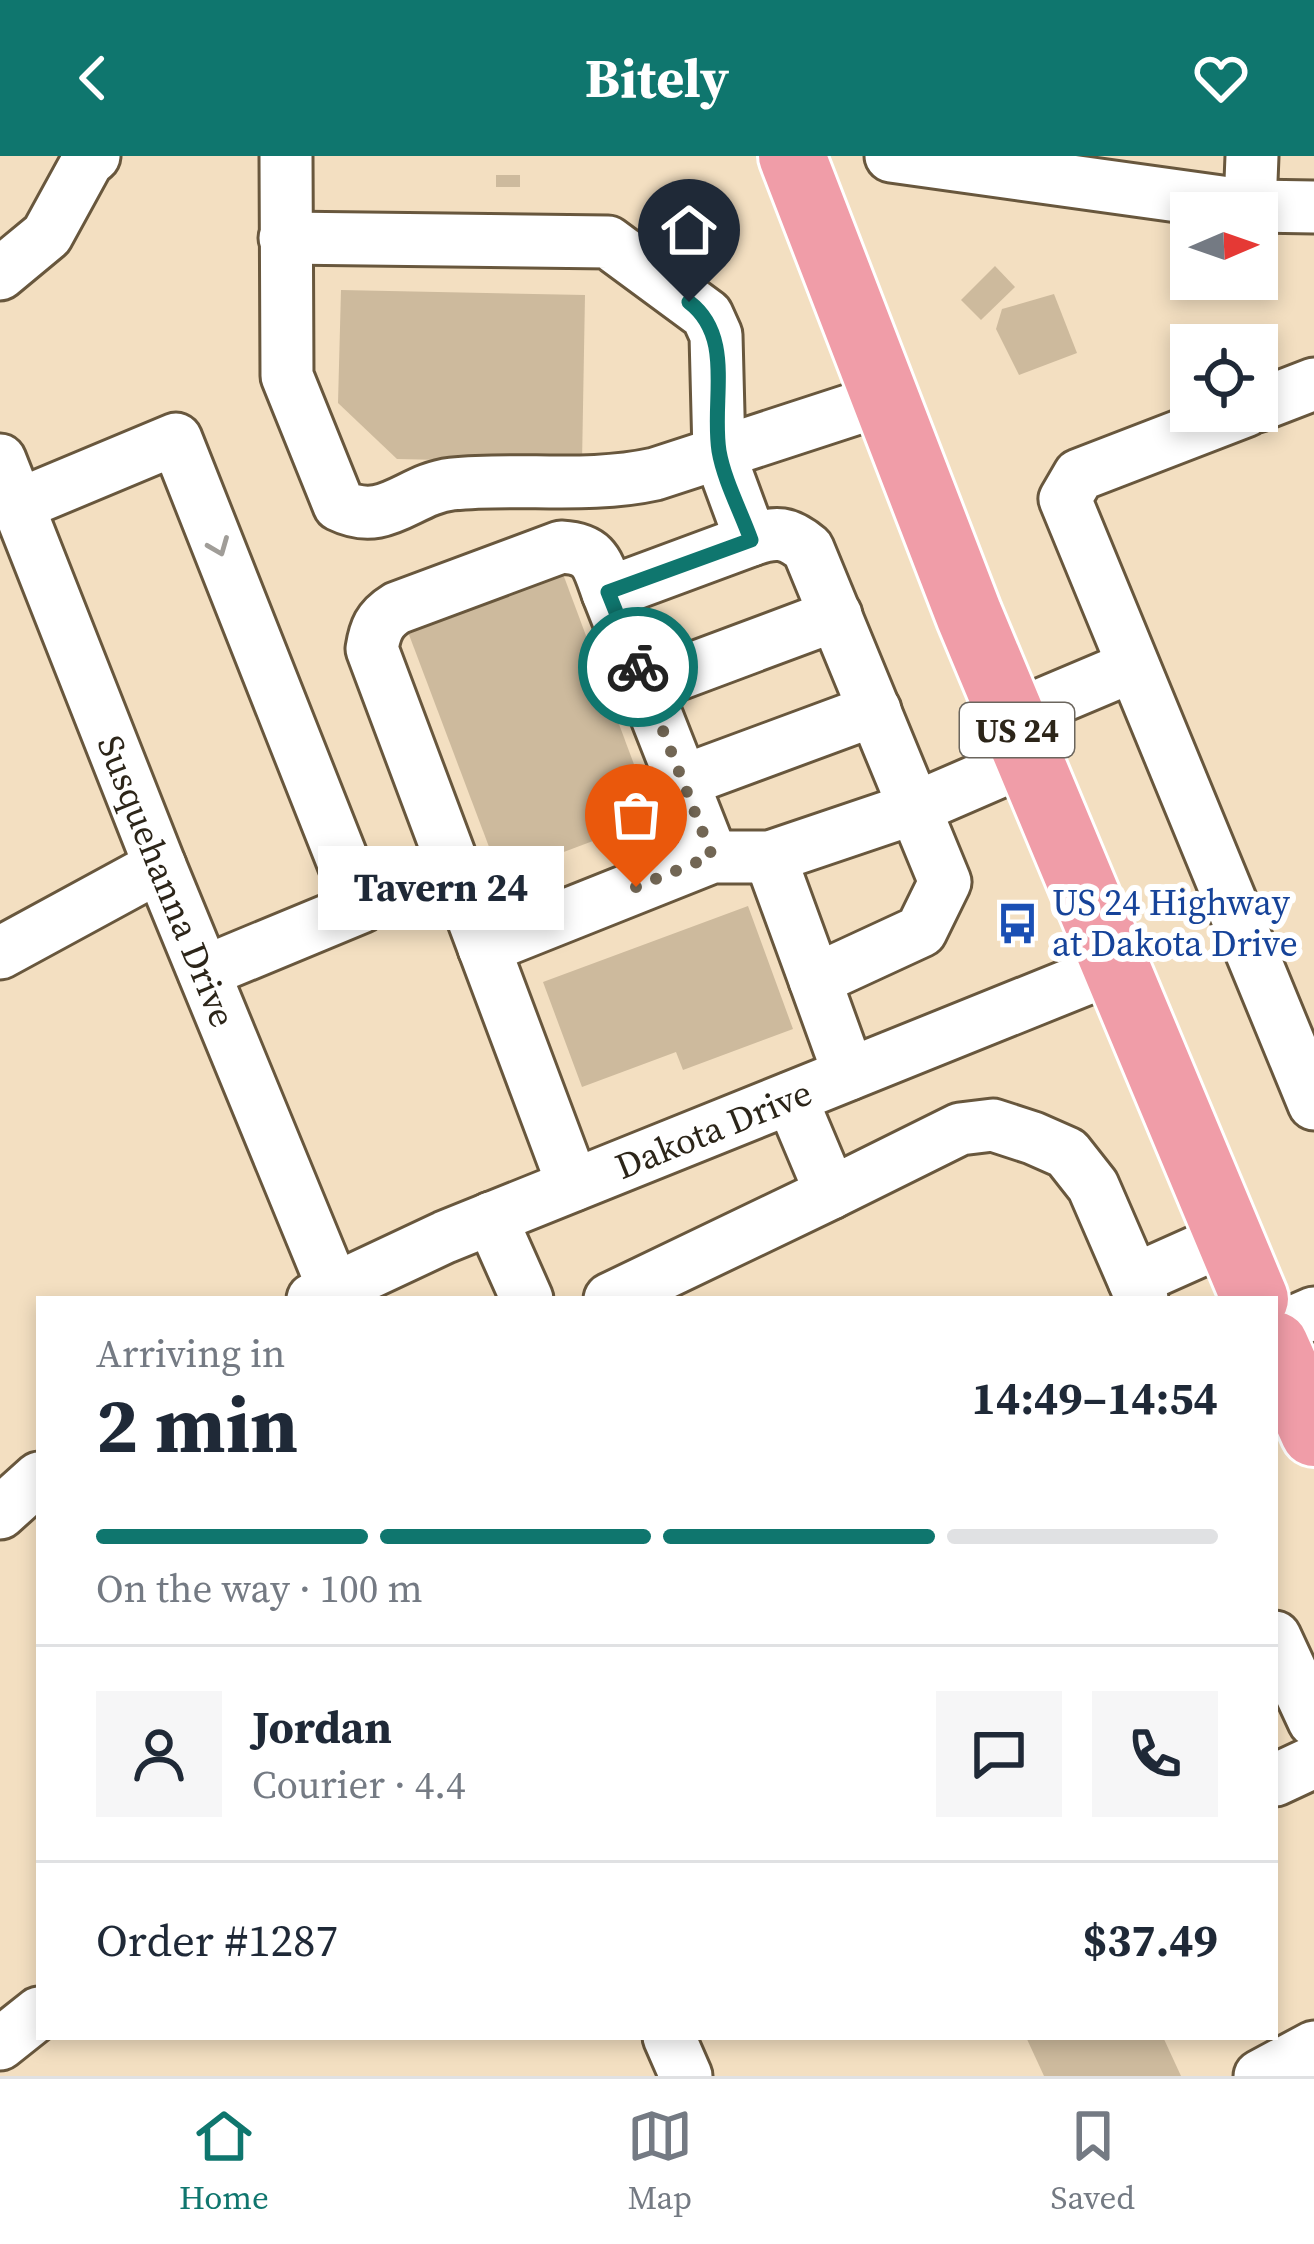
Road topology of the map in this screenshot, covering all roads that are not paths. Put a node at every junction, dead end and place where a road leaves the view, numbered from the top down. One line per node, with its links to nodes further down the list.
1 (94, 156): 13 (street)
2 (286, 156): 12 (street)
3 (792, 156): 16 (highway, US 24)
4 (891, 156): 6 (street)
5 (1252, 156): 9 (street)
6 (996, 162): 7 (street)
7 (1071, 168): 8 (street)
8 (1184, 192)
9 (1251, 192)
10 (1278, 206): 11 (street)
11 (1314, 207)
12 (285, 238): 18 (street); 18 (street)
13 (0, 274)
14 (1314, 385): 15 (street)
15 (1278, 398)
16 (885, 399): 18 (street); 26 (highway, US 24)
17 (1191, 432): 23 (street)
18 (719, 453): 20 (street)
19 (9, 482): 31 (street, Susquehanna Drive); 35 (street, one-way to 35)
20 (751, 540): 21 (street); 22 (street)
21 (608, 592): 24 (street); 32 (street)
22 (836, 615): 24 (street); 25 (street)
23 (1133, 666): 26 (street); 39 (street)
24 (646, 686): 27 (street)
25 (875, 710): 27 (street); 28 (street)
26 (1020, 738): 28 (street); 34 (highway, US 24)
27 (683, 782): 29 (street)
28 (915, 808): 30 (street); 36 (street)
29 (712, 856): 30 (street); 32 (street)
30 (770, 857): 36 (street)
31 (160, 866): 33 (street); 35 (street, Susquehanna Drive)
32 (484, 948): 40 (street)
33 (0, 953)
34 (1115, 967): 37 (street, Dakota Drive); 43 (highway, US 24)
35 (204, 972): 45 (street, Susquehanna Drive)
36 (814, 980): 37 (street)
37 (849, 1074): 38 (street, Dakota Drive)
38 (790, 1098): 40 (street, Dakota Drive); 41 (street)
39 (1314, 1104)
40 (573, 1185): 42 (street, Dakota Drive)
41 (831, 1193): 44 (street); 47 (street)
42 (490, 1218): 45 (street, Dakota Drive); 46 (street)
43 (1228, 1238): 44 (street); 48 (highway, US 24)
44 (1138, 1290)
45 (328, 1295)
46 (526, 1296)
47 (616, 1296)
48 (1254, 1296)
49 (1314, 1313): 50 (street)
50 (1294, 1374)
51 (36, 1481): 52 (street)
52 (0, 1514)
53 (1278, 1646): 54 (street)
54 (1298, 1716)
55 (1314, 1762): 56 (street)
56 (1278, 1779)
57 (36, 2015): 60 (street)
58 (670, 2040): 62 (street)
59 (1240, 2040): 63 (street)
60 (0, 2044)
61 (1314, 2047): 63 (street)
62 (686, 2076)
63 (1258, 2076)

